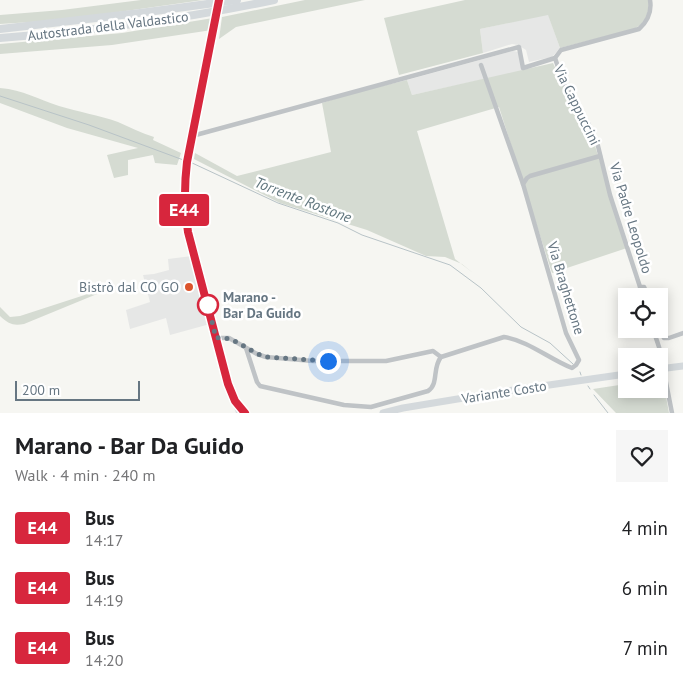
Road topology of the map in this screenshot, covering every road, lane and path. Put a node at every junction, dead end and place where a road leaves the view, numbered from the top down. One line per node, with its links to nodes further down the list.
1 (219, 0): 9 (main road)
2 (237, 0): 5 (highway, Autostrada della Valdastico)
3 (274, 0): 6 (highway, Autostrada della Valdastico)
4 (650, 0): 7 (street, Via Cappuccini)
5 (0, 29)
6 (0, 38)
7 (555, 58): 9 (street); 10 (street, Via Cappuccini)
8 (481, 65): 11 (street)
9 (192, 136): 15 (main road)
10 (600, 156): 11 (street); 12 (street, Via Padre Leopoldo)
11 (523, 184): 18 (street, Via Braghettone)
12 (640, 287): 13 (street, Via Padre Leopoldo)
13 (644, 288)
14 (683, 333): 16 (street)
15 (216, 338): 17 (street, Via Braghettone); 23 (main road)
16 (668, 338)
17 (246, 348): 18 (street, Via Braghettone); 18 (street)
18 (441, 358)
19 (668, 366): 20 (highway)
20 (683, 366)
21 (618, 375): 26 (highway, Variante Costo)
22 (668, 394): 27 (street)
23 (235, 401): 24 (main road); 25 (main road)
24 (239, 413)
25 (244, 413)
26 (382, 413)
27 (672, 413)

